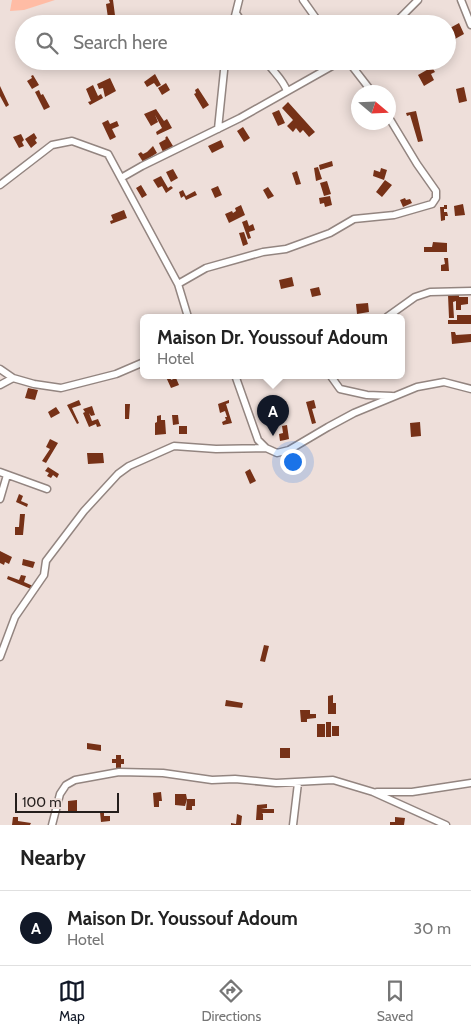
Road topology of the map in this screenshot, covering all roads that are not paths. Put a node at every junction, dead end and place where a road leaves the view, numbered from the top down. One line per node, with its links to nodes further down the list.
1 (239, 0): 5 (street)
2 (303, 0): 8 (street)
3 (418, 0): 9 (street)
4 (461, 0): 10 (street)
5 (236, 12): 6 (street); 7 (street)
6 (235, 15)
7 (238, 15)
8 (314, 15)
9 (403, 15)
10 (471, 25)
11 (225, 70): 17 (street)
12 (272, 70): 16 (street)
13 (325, 70): 16 (street)
14 (355, 70): 15 (street)
15 (367, 85)
16 (287, 91): 17 (street)
17 (218, 128): 19 (street)
18 (396, 129): 21 (street)
19 (121, 178): 20 (street); 21 (street)
20 (0, 185)
21 (178, 284): 23 (street)
22 (471, 292): 24 (street)
23 (187, 314)
24 (391, 314)
25 (140, 364): 27 (street)
26 (0, 369): 27 (street)
27 (13, 378): 30 (street)
28 (236, 379): 33 (street)
29 (333, 379): 32 (street)
30 (0, 385)
31 (471, 389): 32 (street)
32 (394, 396): 33 (street)
33 (266, 448): 38 (street)
34 (0, 472): 35 (street)
35 (7, 475): 36 (street); 37 (street)
36 (47, 489)
37 (0, 499)
38 (0, 657)
39 (471, 782): 41 (street)
40 (298, 783): 41 (street); 42 (street); 43 (street)
41 (373, 792): 44 (street)
42 (52, 825)
43 (293, 825)
44 (446, 825)

